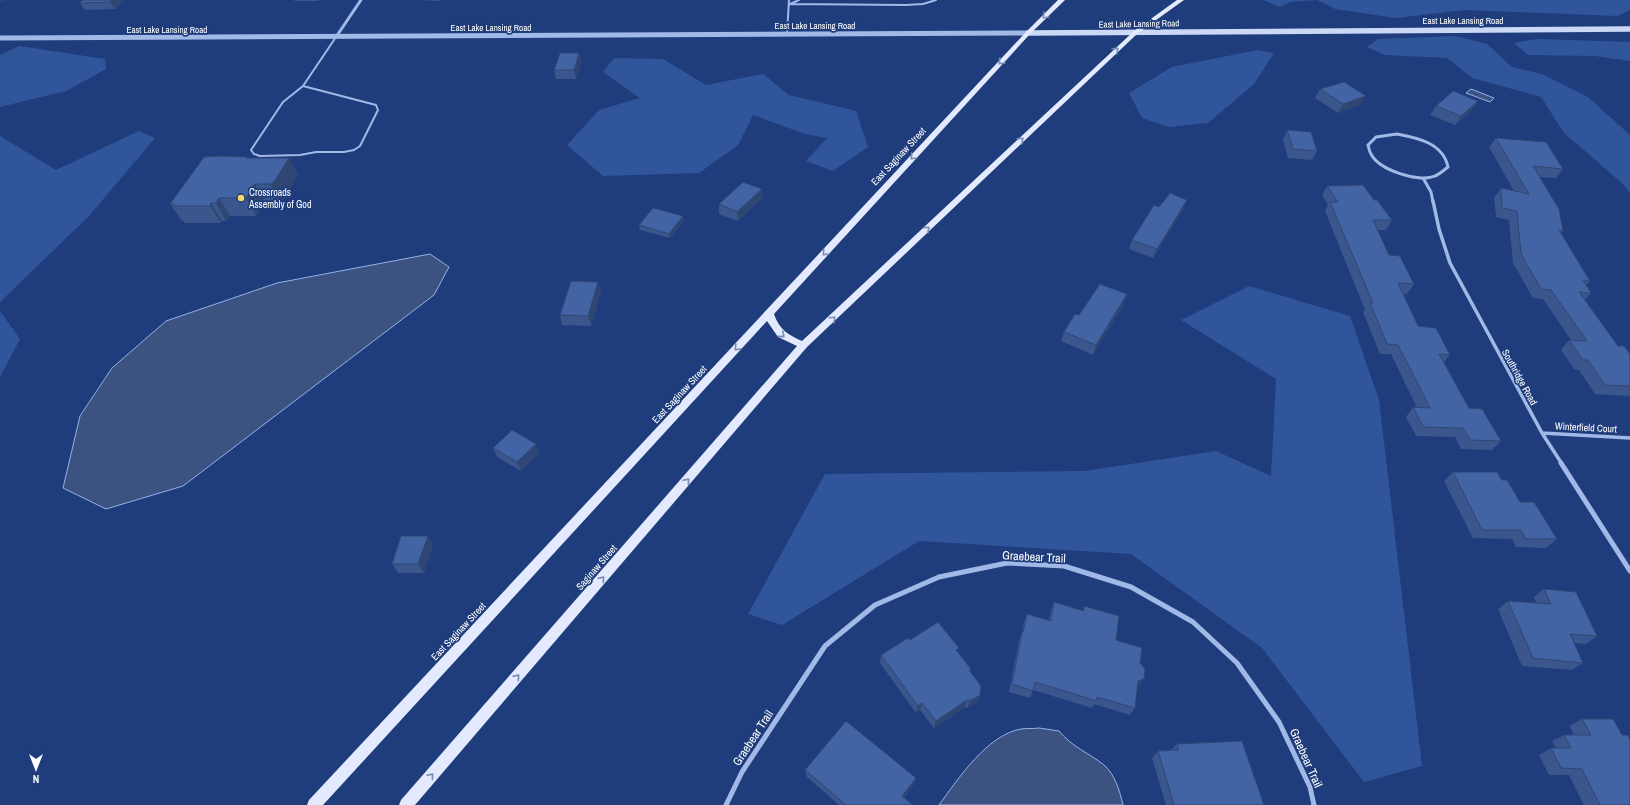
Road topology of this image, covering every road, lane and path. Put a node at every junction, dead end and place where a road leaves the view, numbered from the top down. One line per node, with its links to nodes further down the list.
1 (361, 0): 12 (street)
2 (789, 0): 7 (lane)
3 (799, 0): 7 (lane)
4 (936, 0): 7 (lane)
5 (1062, 0): 10 (main road, East Saginaw Street, one-way to 10)
6 (1181, 0): 9 (main road)
7 (789, 4): 11 (lane)
8 (1630, 29): 9 (main road, East Lake Lansing Road)
9 (1136, 32): 10 (main road, East Lake Lansing Road); 17 (main road, one-way to 9)
10 (1028, 33): 11 (street, East Lake Lansing Road); 16 (main road, East Saginaw Street, one-way to 16)
11 (787, 34): 12 (street, East Lake Lansing Road)
12 (336, 37): 13 (street, East Lake Lansing Road); 14 (lane)
13 (0, 38)
14 (303, 86): 14 (lane)
15 (1423, 178): 15 (street); 18 (street, Southridge Road)
16 (769, 313): 17 (main road, one-way to 17); 21 (main road, East Saginaw Street, one-way to 21)
17 (804, 345): 22 (main road, Saginaw Street, one-way to 17)
18 (1542, 433): 19 (street, Winterfield Court); 20 (street, Southridge Road)
19 (1630, 438)
20 (1630, 571)
21 (314, 805)
22 (406, 805)
23 (726, 805): 24 (street, Graebear Trail)
24 (1314, 805)

